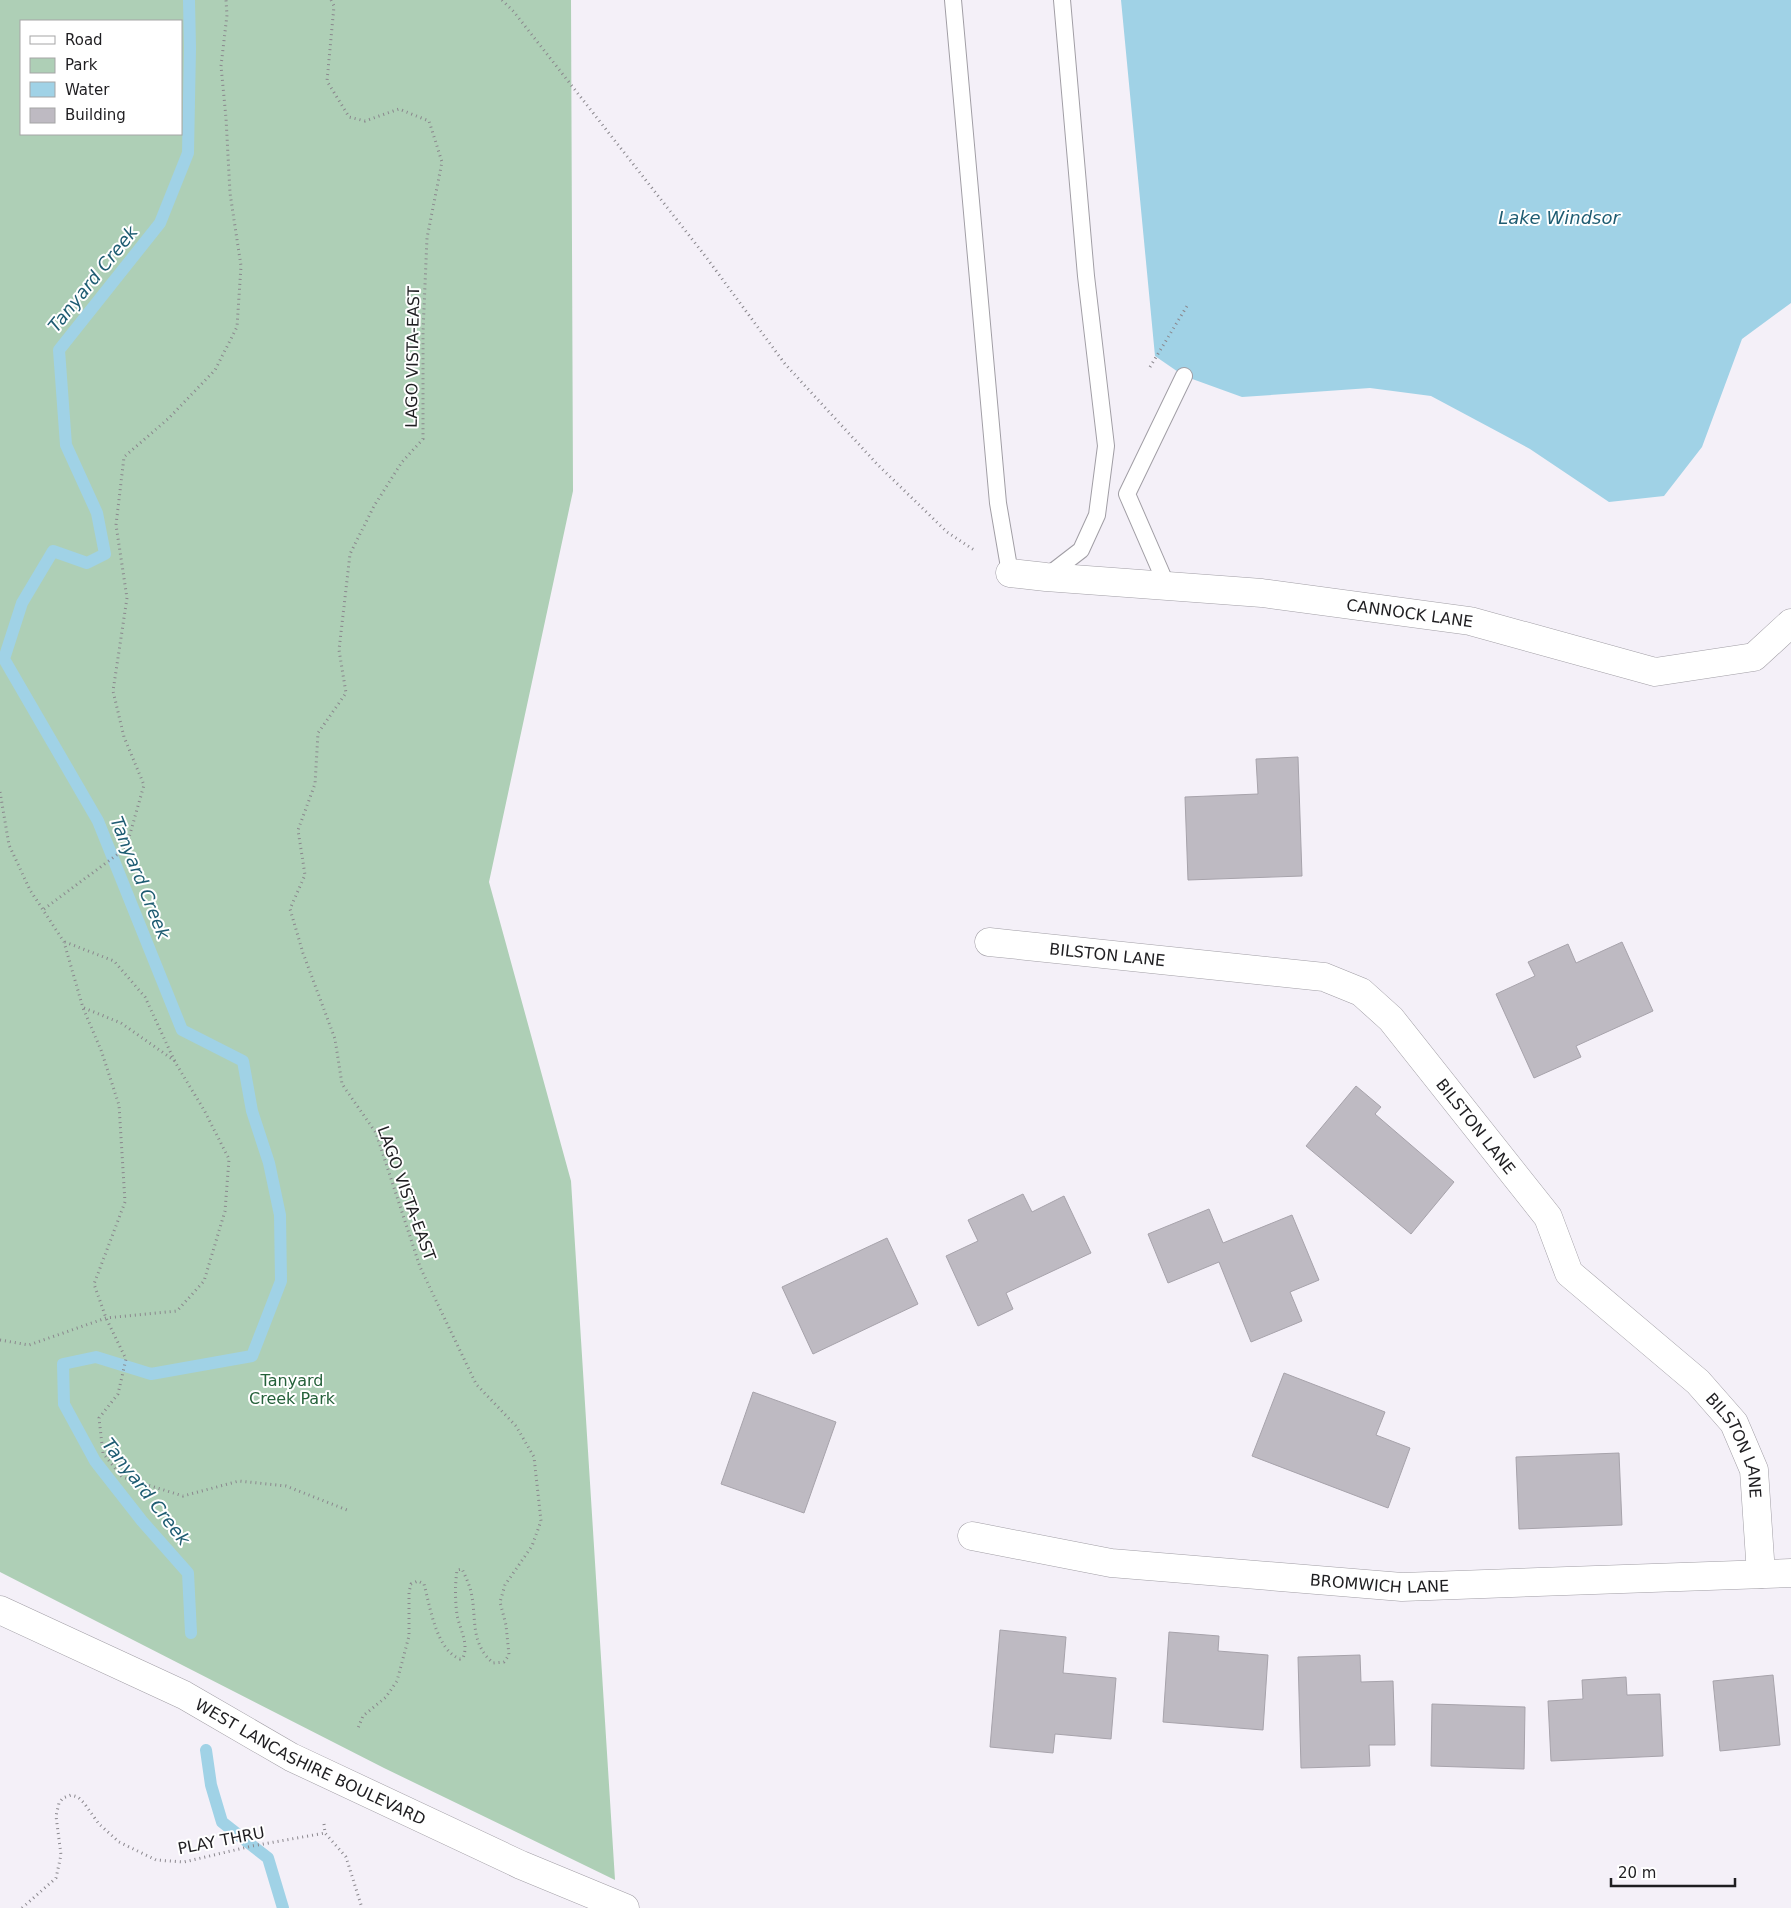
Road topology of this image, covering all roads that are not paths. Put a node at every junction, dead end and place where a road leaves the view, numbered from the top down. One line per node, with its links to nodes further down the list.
1 (953, 0): 4 (lane)
2 (1062, 0): 5 (lane)
3 (1184, 376): 6 (lane)
4 (1010, 573): 5 (street, CANNOCK LANE)
5 (1046, 577): 6 (street, CANNOCK LANE)
6 (1166, 586): 7 (street, CANNOCK LANE)
7 (1791, 624)
8 (989, 942): 11 (street, BILSTON LANE)
9 (972, 1536): 11 (street, BROMWICH LANE)
10 (1791, 1573): 11 (street, BROMWICH LANE)
11 (1761, 1574)
12 (0, 1610): 13 (street, WEST LANCASHIRE BOULEVARD)
13 (624, 1908)

